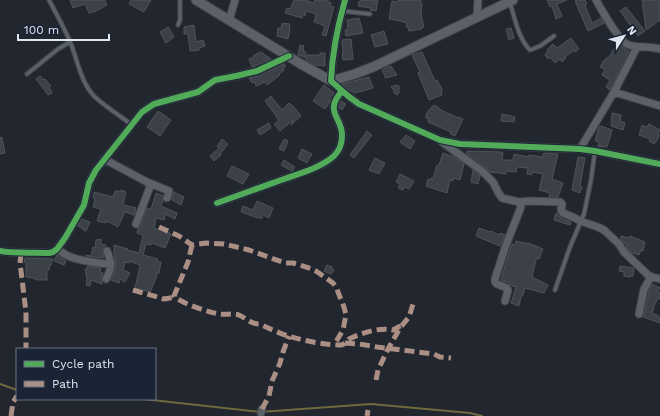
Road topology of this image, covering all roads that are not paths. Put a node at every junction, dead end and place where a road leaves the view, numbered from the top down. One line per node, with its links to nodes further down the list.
1 (49, 0): 15 (lane)
2 (180, 0): 13 (lane)
3 (196, 0): 12 (street)
4 (235, 0): 12 (street)
5 (345, 0): 9 (street)
6 (478, 0): 11 (street)
7 (596, 0): 16 (street)
8 (511, 1): 11 (street); 14 (lane)
9 (342, 11): 10 (lane); 20 (street)
10 (370, 14)
11 (477, 17): 20 (street)
12 (229, 21): 18 (street)
13 (178, 25)
14 (554, 36)
15 (70, 42): 19 (lane); 24 (lane)
16 (637, 47): 17 (street); 22 (street)
17 (660, 49)
18 (289, 56): 20 (street); 24 (street)
19 (28, 74)
20 (331, 81): 21 (street)
21 (342, 91): 25 (street); 33 (street)
22 (614, 92): 23 (street); 26 (street)
23 (660, 106)
24 (132, 125): 28 (street)
25 (440, 140): 26 (street); 32 (street)
26 (580, 149): 27 (street)
27 (595, 151): 29 (street); 34 (lane)
28 (104, 159): 30 (street); 36 (street)
29 (660, 164)
30 (151, 184): 31 (street); 35 (street)
31 (167, 198)
32 (519, 202): 34 (street); 44 (street)
33 (217, 203)
34 (580, 221): 40 (street); 43 (lane)
35 (136, 224)
36 (57, 249): 37 (street); 39 (street)
37 (0, 251)
38 (107, 251): 39 (street)
39 (111, 264): 42 (street)
40 (651, 277): 41 (street); 45 (street)
41 (660, 279)
42 (106, 280)
43 (555, 290)
44 (505, 301)
45 (639, 314)

